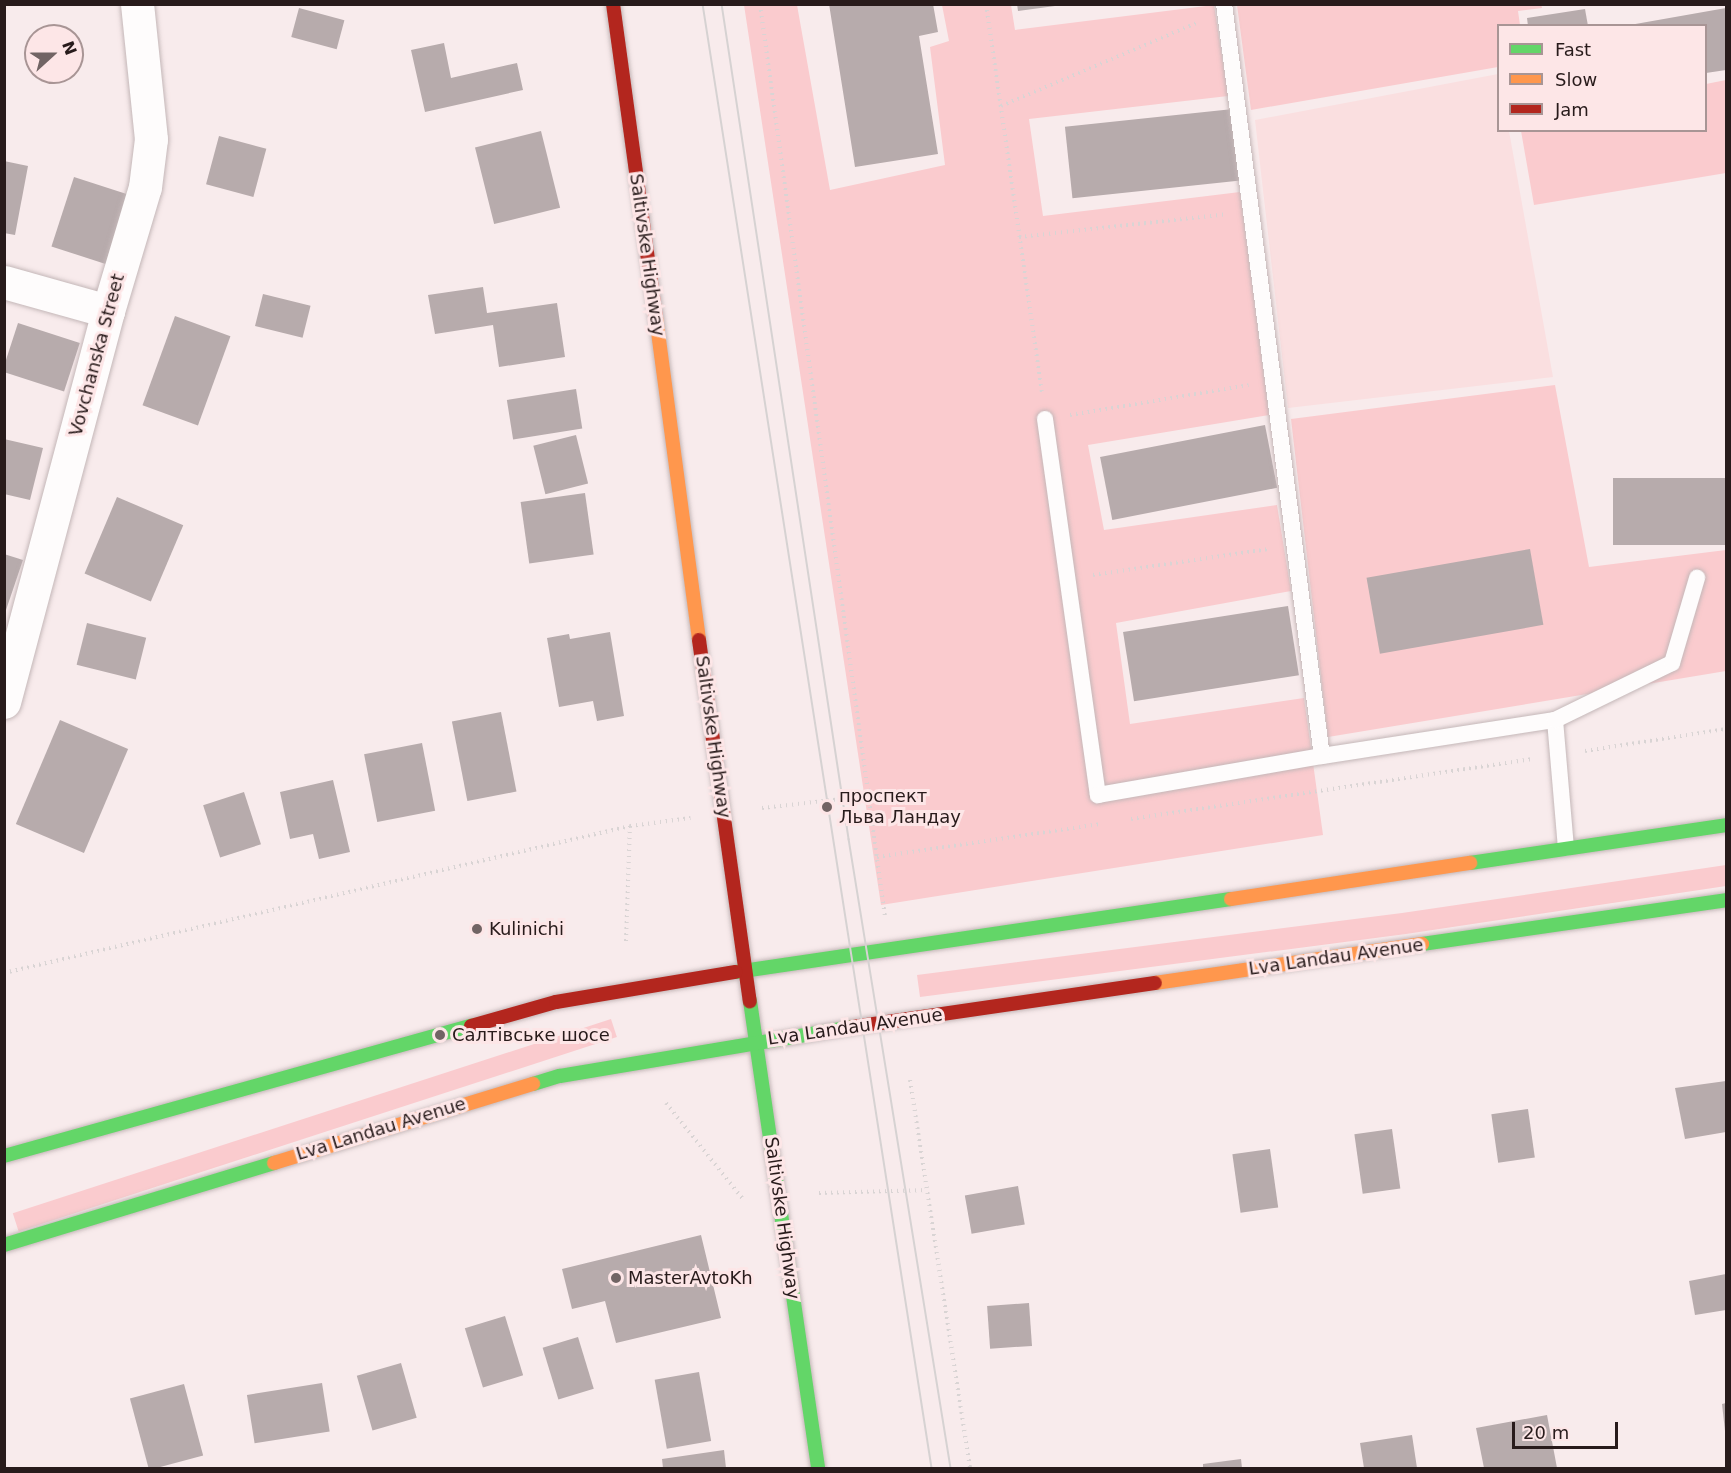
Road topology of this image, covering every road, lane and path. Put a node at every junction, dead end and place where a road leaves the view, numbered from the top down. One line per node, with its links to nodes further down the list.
1 (137, 4): 10 (street, Vovchanska Street)
2 (613, 4): 33 (main road, Saltivske Highway)
3 (760, 4): 21 (path)
4 (986, 4): 6 (path)
5 (1224, 8): 6 (path); 7 (lane)
6 (1001, 106): 8 (path)
7 (1251, 211): 8 (path); 11 (lane)
8 (1019, 237): 12 (path)
9 (4, 282): 10 (street)
10 (108, 311): 16 (street, Vovchanska Street)
11 (1273, 381): 12 (path); 13 (lane)
12 (1045, 419): 15 (lane)
13 (1294, 545): 15 (path); 20 (lane)
14 (1697, 578): 17 (lane)
15 (1067, 579): 20 (lane)
16 (4, 702)
17 (1555, 720): 19 (lane); 20 (lane)
18 (1726, 729): 19 (path)
19 (1558, 755): 24 (path); 28 (lane)
20 (1322, 756)
21 (868, 796): 22 (path); 29 (path)
22 (762, 808)
23 (691, 818): 27 (path)
24 (1124, 820)
25 (1112, 822): 29 (path)
26 (1726, 825): 28 (main road)
27 (630, 826): 32 (path); 34 (path)
28 (1566, 848): 33 (main road)
29 (877, 857): 31 (path)
30 (1726, 900): 35 (main road, Lva Landau Avenue)
31 (885, 920)
32 (626, 941)
33 (746, 968): 35 (main road, Saltivske Highway); 38 (main road)
34 (4, 973)
35 (756, 1041): 42 (main road, Lva Landau Avenue); 43 (main road, Saltivske Highway)
36 (910, 1080): 39 (path)
37 (666, 1103): 41 (path)
38 (10, 1152)
39 (927, 1190): 40 (path); 44 (path)
40 (819, 1193)
41 (744, 1200)
42 (4, 1245)
43 (818, 1468)
44 (970, 1468)

